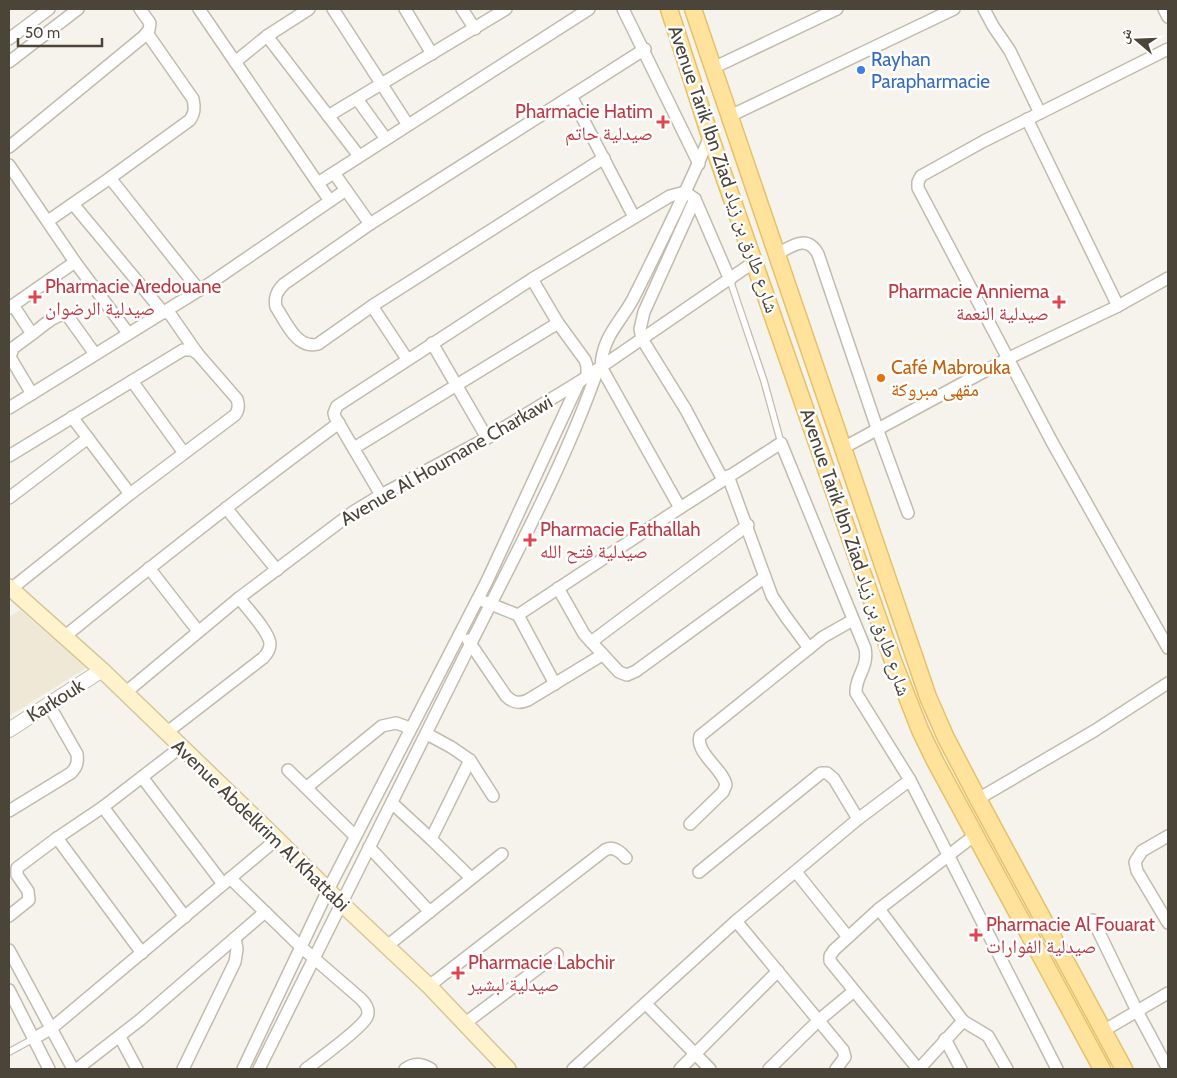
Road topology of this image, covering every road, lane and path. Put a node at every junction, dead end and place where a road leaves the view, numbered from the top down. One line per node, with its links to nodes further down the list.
1 (49, 9): 22 (street)
2 (78, 9): 26 (street)
3 (140, 9): 20 (street)
4 (199, 9): 27 (street)
5 (309, 9): 21 (street)
6 (333, 9): 29 (street)
7 (405, 9): 25 (street)
8 (462, 9): 19 (street)
9 (506, 9): 19 (street)
10 (589, 9): 36 (street)
11 (623, 9): 23 (street)
12 (669, 9): 37 (main road, Avenue Tarik Ibn Ziad شارع طارق بن زياد)
13 (693, 9): 28 (main road, Avenue Tarik Ibn Ziad شارع طارق بن زياد)
14 (837, 9): 28 (street)
15 (954, 9): 34 (street)
16 (984, 9): 32 (street)
17 (1164, 9): 18 (street)
18 (1168, 17)
19 (475, 29): 25 (street)
20 (147, 34): 39 (street); 45 (street)
21 (267, 36): 27 (street); 33 (street)
22 (9, 39)
23 (644, 49): 30 (street); 42 (street)
24 (1168, 49): 32 (street)
25 (432, 54): 29 (street)
26 (9, 62)
27 (234, 62): 46 (street)
28 (713, 68): 34 (main road, Avenue Tarik Ibn Ziad شارع طارق بن زياد)
29 (381, 84): 31 (street); 36 (street)
30 (571, 96): 41 (street); 54 (street)
31 (357, 99): 33 (street); 38 (street)
32 (1040, 113): 35 (street)
33 (328, 116): 40 (street)
34 (730, 116): 55 (main road, Avenue Tarik Ibn Ziad شارع طارق بن زياد)
35 (1027, 119): 64 (street); 73 (street)
36 (408, 125): 38 (street)
37 (710, 136): 42 (street); 57 (main road, Avenue Tarik Ibn Ziad شارع طارق بن زياد)
38 (386, 139): 40 (street)
39 (9, 147)
40 (359, 156): 44 (street)
41 (604, 158): 52 (street); 63 (street)
42 (699, 164): 48 (street)
43 (9, 165): 53 (street)
44 (334, 173): 46 (street); 47 (street)
45 (110, 178): 51 (street); 61 (street)
46 (318, 184): 50 (street)
47 (346, 190): 50 (street); 54 (street)
48 (685, 192): 49 (street); 52 (street); 75 (street)
49 (695, 200): 60 (street); 69 (street)
50 (330, 201): 61 (street)
51 (73, 204): 53 (street); 65 (street)
52 (634, 217): 59 (street)
53 (48, 221): 56 (street)
54 (370, 224): 63 (street)
55 (777, 254): 57 (main road); 57 (main road); 83 (street); 88 (main road, Avenue Tarik Ibn Ziad شارع طارق بن زياد)
56 (75, 262): 62 (street); 68 (street)
57 (755, 263): 60 (street, Avenue Al Houmane Charkawi); 139 (main road, Avenue Tarik Ibn Ziad شارع طارق بن زياد)
58 (1168, 278): 64 (street)
59 (532, 279): 66 (street); 70 (street)
60 (730, 280): 69 (street, Avenue Al Houmane Charkawi); 86 (lane)
61 (199, 290): 65 (street)
62 (11, 306): 67 (street)
63 (372, 306): 74 (street)
64 (1118, 306): 73 (street)
65 (163, 312): 68 (street); 71 (street)
66 (558, 323): 76 (street); 78 (street)
67 (32, 334): 72 (street); 79 (street)
68 (128, 334): 72 (street)
69 (642, 339): 75 (street, Avenue Al Houmane Charkawi); 91 (street)
70 (432, 343): 74 (street); 78 (street)
71 (197, 353): 77 (street); 89 (street)
72 (95, 354): 79 (street)
73 (1009, 358): 83 (street); 115 (street)
74 (407, 359): 82 (street)
75 (600, 368): 76 (street, Avenue Al Houmane Charkawi); 96 (street); 106 (street)
76 (583, 379): 85 (street, Avenue Al Houmane Charkawi); 105 (street)
77 (132, 381): 81 (street); 89 (street)
78 (458, 384): 85 (street); 87 (street)
79 (32, 394): 80 (street)
80 (9, 408)
81 (72, 417): 84 (street); 90 (street)
82 (339, 423): 87 (street); 95 (street)
83 (878, 431): 88 (street); 97 (street)
84 (88, 438): 92 (street); 94 (street)
85 (488, 438): 93 (street, Avenue Al Houmane Charkawi)
86 (781, 443): 91 (street); 108 (street)
87 (354, 448): 93 (street)
88 (843, 448): 133 (main road, Avenue Tarik Ibn Ziad شارع طارق بن زياد)
89 (184, 454): 92 (street)
90 (9, 456)
91 (726, 478): 96 (street); 98 (street)
92 (130, 494): 102 (street)
93 (381, 495): 100 (street, Avenue Al Houmane Charkawi)
94 (9, 498)
95 (226, 508): 99 (street); 100 (street)
96 (680, 508): 103 (street)
97 (908, 513)
98 (748, 525): 101 (street); 112 (street)
99 (149, 568): 109 (street); 111 (street)
100 (277, 570): 104 (street, Avenue Al Houmane Charkawi)
101 (765, 577): 114 (street); 116 (street)
102 (10, 588): 111 (main road, Avenue Abdelkrim Al Khattabi)
103 (558, 588): 107 (street); 112 (street)
104 (239, 598): 109 (street, Avenue Al Houmane Charkawi); 124 (street)
105 (478, 599): 106 (street); 110 (street)
106 (492, 605): 107 (street); 113 (street)
107 (518, 615): 119 (street)
108 (853, 620): 114 (street); 130 (street)
109 (198, 631): 120 (street, Avenue Al Houmane Charkawi)
110 (461, 631): 113 (street); 122 (street)
111 (64, 637): 117 (main road, Avenue Abdelkrim Al Khattabi)
112 (591, 642): 116 (street)
113 (471, 644): 119 (street); 125 (street)
114 (809, 648): 138 (street)
115 (1168, 648)
116 (602, 655): 119 (street)
117 (102, 670): 120 (main road, Avenue Abdelkrim Al Khattabi); 121 (street, Karkouk)
118 (1168, 683): 133 (street)
119 (556, 684)
120 (125, 692): 124 (main road, Avenue Abdelkrim Al Khattabi)
121 (49, 705): 123 (street, Karkouk); 136 (street)
122 (410, 728): 131 (street); 140 (street)
123 (9, 730)
124 (166, 733): 126 (main road, Avenue Abdelkrim Al Khattabi)
125 (427, 734): 127 (street); 134 (street)
126 (181, 747): 129 (street); 143 (main road, Avenue Abdelkrim Al Khattabi)
127 (470, 760): 132 (street); 144 (street)
128 (288, 770): 131 (street)
129 (142, 777): 135 (street); 152 (street)
130 (910, 780): 137 (street); 147 (street)
131 (307, 787): 140 (street)
132 (493, 796)
133 (978, 799): 182 (main road, Avenue Tarik Ibn Ziad شارع طارق بن زياد)
134 (392, 803): 144 (street); 145 (street)
135 (103, 806): 142 (street); 159 (street)
136 (9, 811)
137 (858, 819): 149 (street); 150 (street)
138 (690, 824)
139 (975, 835): 147 (street); 208 (main road, Avenue Tarik Ibn Ziad شارع طارق بن زياد)
140 (355, 836): 153 (street)
141 (1168, 836): 162 (street)
142 (57, 838): 158 (street); 168 (street)
143 (277, 839): 152 (street); 153 (main road, Avenue Abdelkrim Al Khattabi)
144 (431, 839): 151 (street)
145 (369, 847): 154 (street); 157 (street)
146 (502, 854): 151 (street)
147 (948, 856): 155 (street); 207 (street)
148 (626, 858): 172 (street)
149 (699, 872)
150 (796, 872): 161 (street); 163 (street)
151 (471, 878): 157 (street)
152 (226, 881): 156 (street); 159 (street)
153 (328, 890): 154 (main road, Avenue Abdelkrim Al Khattabi); 166 (street)
154 (341, 903): 165 (main road, Avenue Abdelkrim Al Khattabi); 170 (street)
155 (879, 909): 163 (street); 179 (street)
156 (265, 912): 164 (street); 166 (street)
157 (430, 912): 165 (street)
158 (9, 916)
159 (185, 917): 168 (street)
160 (1093, 920): 177 (street)
161 (736, 921): 171 (street); 176 (street)
162 (1168, 923)
163 (848, 937): 174 (street)
164 (235, 938): 183 (street); 193 (street)
165 (387, 946): 172 (main road, Avenue Abdelkrim Al Khattabi)
166 (301, 947): 170 (street); 188 (street)
167 (9, 950): 181 (street)
168 (142, 953): 181 (street)
169 (557, 954): 180 (street)
170 (314, 957): 194 (street); 195 (street)
171 (778, 971): 178 (street); 187 (street)
172 (429, 986): 180 (main road, Avenue Abdelkrim Al Khattabi)
173 (9, 990): 184 (street)
174 (854, 991): 178 (street); 204 (street)
175 (1168, 993): 177 (street)
176 (646, 1004): 187 (street); 199 (street)
177 (1137, 1011): 182 (street); 210 (street)
178 (819, 1020): 202 (street); 203 (street)
179 (963, 1020): 185 (street); 206 (street)
180 (464, 1024): 198 (main road, Avenue Abdelkrim Al Khattabi)
181 (52, 1028): 184 (street); 190 (street)
182 (1103, 1031): 209 (main road, Avenue Tarik Ibn Ziad شارع طارق بن زياد)
183 (120, 1037): 191 (street); 192 (street)
184 (33, 1039): 186 (lane); 189 (street)
185 (945, 1039): 204 (street); 205 (street)
186 (9, 1052)
187 (695, 1054): 200 (street); 201 (street)
188 (246, 1064): 194 (street)
189 (48, 1069)
190 (73, 1069)
191 (77, 1069)
192 (137, 1069)
193 (183, 1069)
194 (260, 1069)
195 (306, 1069)
196 (405, 1069): 197 (street)
197 (431, 1069)
198 (508, 1069)
199 (573, 1069)
200 (680, 1069)
201 (710, 1069)
202 (768, 1069)
203 (836, 1069)
204 (918, 1069)
205 (961, 1069)
206 (1007, 1069)
207 (1057, 1069)
208 (1102, 1069)
209 (1124, 1069)
210 (1168, 1069)

